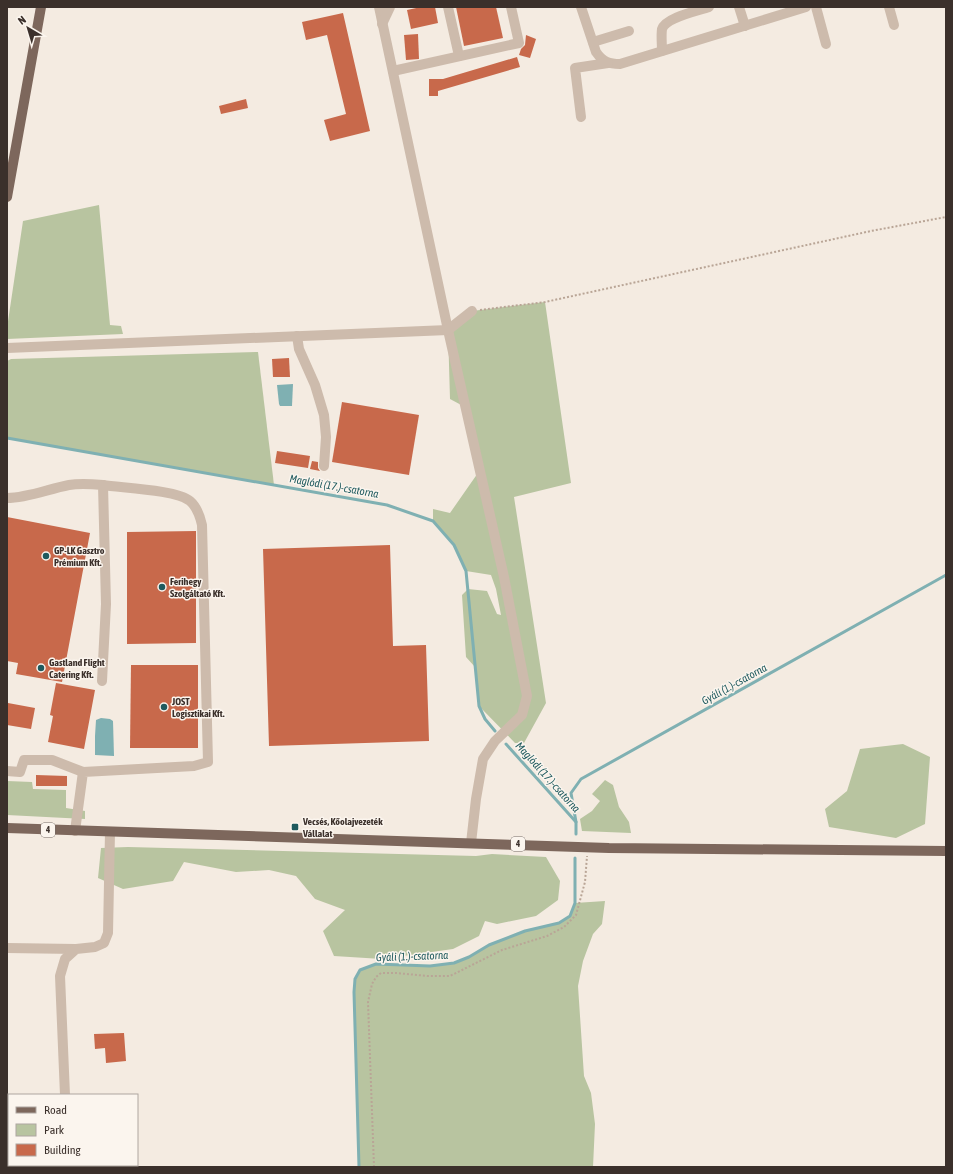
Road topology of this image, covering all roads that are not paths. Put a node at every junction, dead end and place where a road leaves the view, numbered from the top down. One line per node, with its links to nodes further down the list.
1 (41, 7): 23 (main road)
2 (379, 7): 12 (lane)
3 (390, 7): 12 (lane)
4 (448, 7): 19 (lane)
5 (511, 7): 19 (lane)
6 (581, 7): 16 (lane)
7 (709, 7): 18 (lane)
8 (739, 7): 14 (lane)
9 (806, 7): 14 (lane)
10 (816, 7): 17 (lane)
11 (889, 7): 13 (lane)
12 (382, 24): 21 (lane)
13 (894, 25)
14 (744, 26): 18 (lane)
15 (629, 32): 16 (lane)
16 (592, 42): 20 (lane)
17 (826, 44)
18 (662, 51): 20 (lane)
19 (459, 56): 21 (lane)
20 (608, 63): 22 (lane)
21 (393, 71): 25 (lane)
22 (581, 117)
23 (7, 197)
24 (472, 311): 25 (lane)
25 (448, 330): 26 (lane); 37 (lane)
26 (297, 336): 27 (lane); 28 (lane)
27 (7, 348)
28 (324, 466)
29 (103, 485): 30 (lane); 31 (lane); 33 (lane)
30 (7, 498)
31 (102, 681)
32 (7, 771): 33 (lane)
33 (83, 772): 35 (lane)
34 (7, 828): 35 (main road, 4)
35 (75, 831): 36 (main road, 4)
36 (110, 832): 37 (main road, 4); 40 (lane)
37 (471, 843): 38 (main road, 4)
38 (946, 851)
39 (7, 948): 40 (lane)
40 (76, 949): 41 (lane)
41 (65, 1094)

